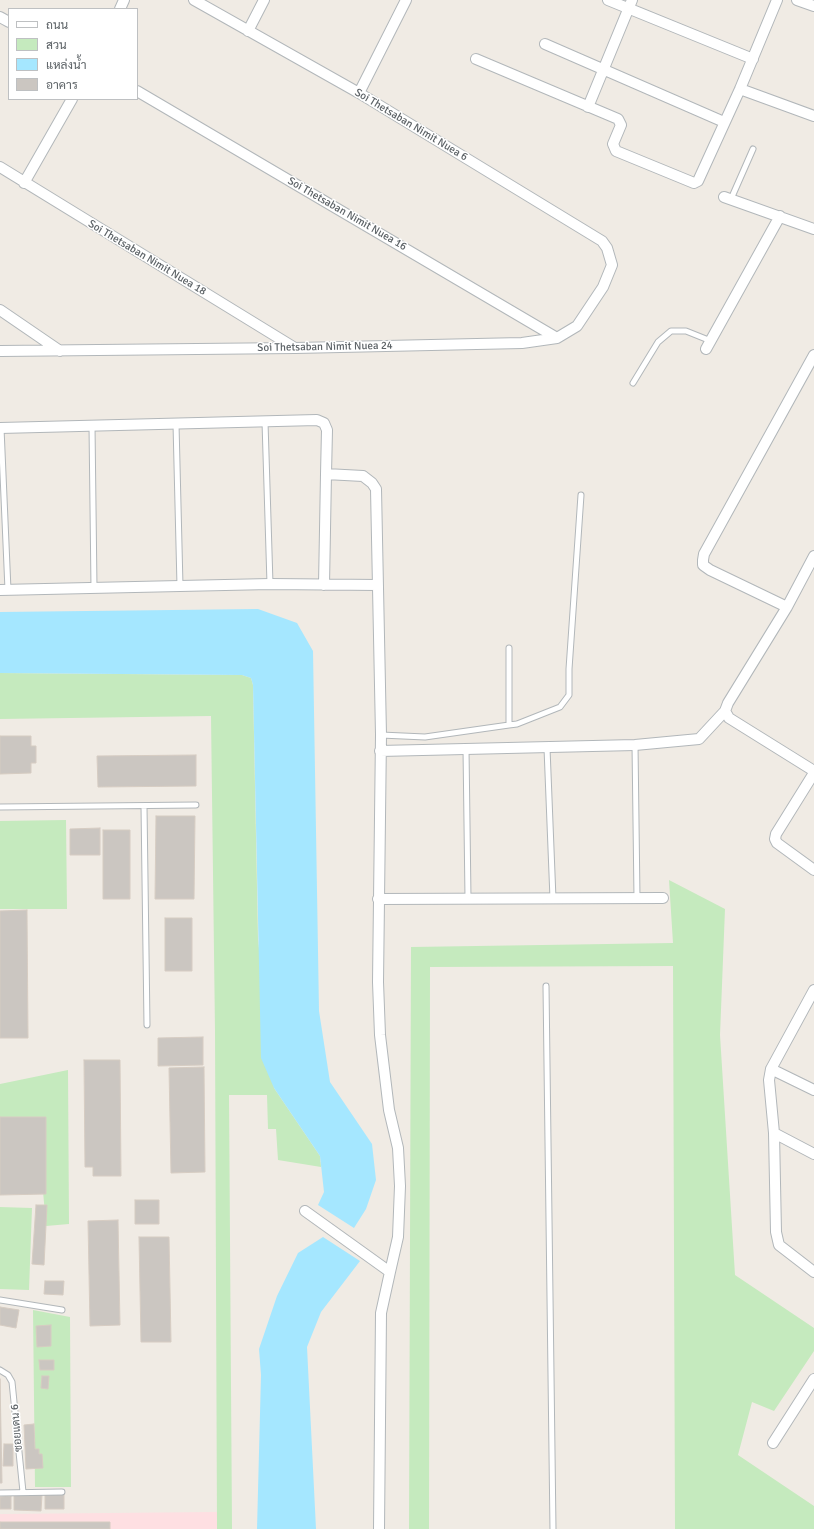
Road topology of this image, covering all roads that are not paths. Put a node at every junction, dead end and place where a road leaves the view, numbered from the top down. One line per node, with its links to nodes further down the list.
1 (194, 0): 9 (street, Soi Thetsaban Nimit Nuea 6)
2 (264, 0): 9 (street)
3 (406, 0): 16 (street)
4 (608, 0): 7 (street)
5 (777, 0): 12 (street)
6 (797, 0): 8 (street)
7 (630, 4): 12 (street); 13 (street)
8 (814, 6)
9 (248, 31): 16 (street, Soi Thetsaban Nimit Nuea 6)
10 (545, 44): 13 (street)
11 (476, 59): 18 (street)
12 (753, 59): 14 (street)
13 (604, 68): 18 (street); 20 (street)
14 (740, 89): 19 (street); 20 (street)
15 (138, 92): 29 (street, Soi Thetsaban Nimit Nuea 16)
16 (359, 93): 27 (street, Soi Thetsaban Nimit Nuea 6)
17 (71, 100): 23 (street)
18 (588, 107): 20 (street)
19 (814, 116)
20 (724, 122)
21 (753, 149): 24 (lane)
22 (0, 167): 23 (street, Soi Thetsaban Nimit Nuea 18)
23 (24, 183): 31 (street, Soi Thetsaban Nimit Nuea 18)
24 (727, 198): 25 (street)
25 (780, 216): 26 (street); 30 (street)
26 (814, 229)
27 (612, 265): 29 (street, Soi Thetsaban Nimit Nuea 24)
28 (0, 310): 33 (street)
29 (557, 338): 31 (street, Soi Thetsaban Nimit Nuea 24)
30 (709, 345): 35 (lane)
31 (295, 348): 33 (street, Soi Thetsaban Nimit Nuea 24)
32 (0, 351): 33 (street, Soi Thetsaban Nimit Nuea 24)
33 (60, 351)
34 (814, 356): 49 (street)
35 (633, 383)
36 (265, 422): 37 (street); 40 (street); 43 (lane)
37 (176, 424): 38 (street); 46 (lane)
38 (92, 426): 39 (street); 47 (lane)
39 (0, 428): 48 (lane)
40 (326, 474): 44 (street); 45 (street)
41 (581, 496): 52 (lane)
42 (814, 556): 49 (street)
43 (270, 584): 44 (street); 46 (street)
44 (324, 584): 45 (street)
45 (378, 585): 53 (street)
46 (180, 586): 47 (street)
47 (94, 588): 48 (street)
48 (4, 590)
49 (787, 607): 51 (street)
50 (509, 648): 52 (lane)
51 (725, 711): 54 (street); 58 (street)
52 (509, 725): 53 (lane)
53 (381, 735): 57 (street)
54 (635, 745): 55 (street); 65 (lane)
55 (548, 748): 56 (street); 64 (lane)
56 (466, 749): 57 (street); 63 (lane)
57 (380, 751): 67 (street)
58 (814, 772): 62 (street)
59 (196, 805): 60 (lane)
60 (144, 806): 61 (lane); 70 (lane)
61 (0, 807)
62 (814, 870)
63 (468, 898): 64 (street); 67 (street)
64 (552, 898): 65 (street)
65 (636, 898): 66 (street)
66 (663, 898)
67 (378, 899): 76 (street)
68 (546, 986): 87 (lane)
69 (814, 990): 71 (street)
70 (147, 1025)
71 (771, 1069): 72 (street); 73 (street)
72 (814, 1090)
73 (774, 1133): 74 (street); 77 (street)
74 (814, 1154)
75 (305, 1211): 76 (street)
76 (390, 1272): 86 (street)
77 (814, 1272)
78 (0, 1300): 79 (lane)
79 (62, 1310)
80 (0, 1370): 83 (lane, ซอยแดน 6)
81 (814, 1379): 82 (street)
82 (773, 1442)
83 (23, 1492): 84 (lane); 85 (lane)
84 (62, 1492)
85 (0, 1493)
86 (379, 1529)
87 (552, 1529)

